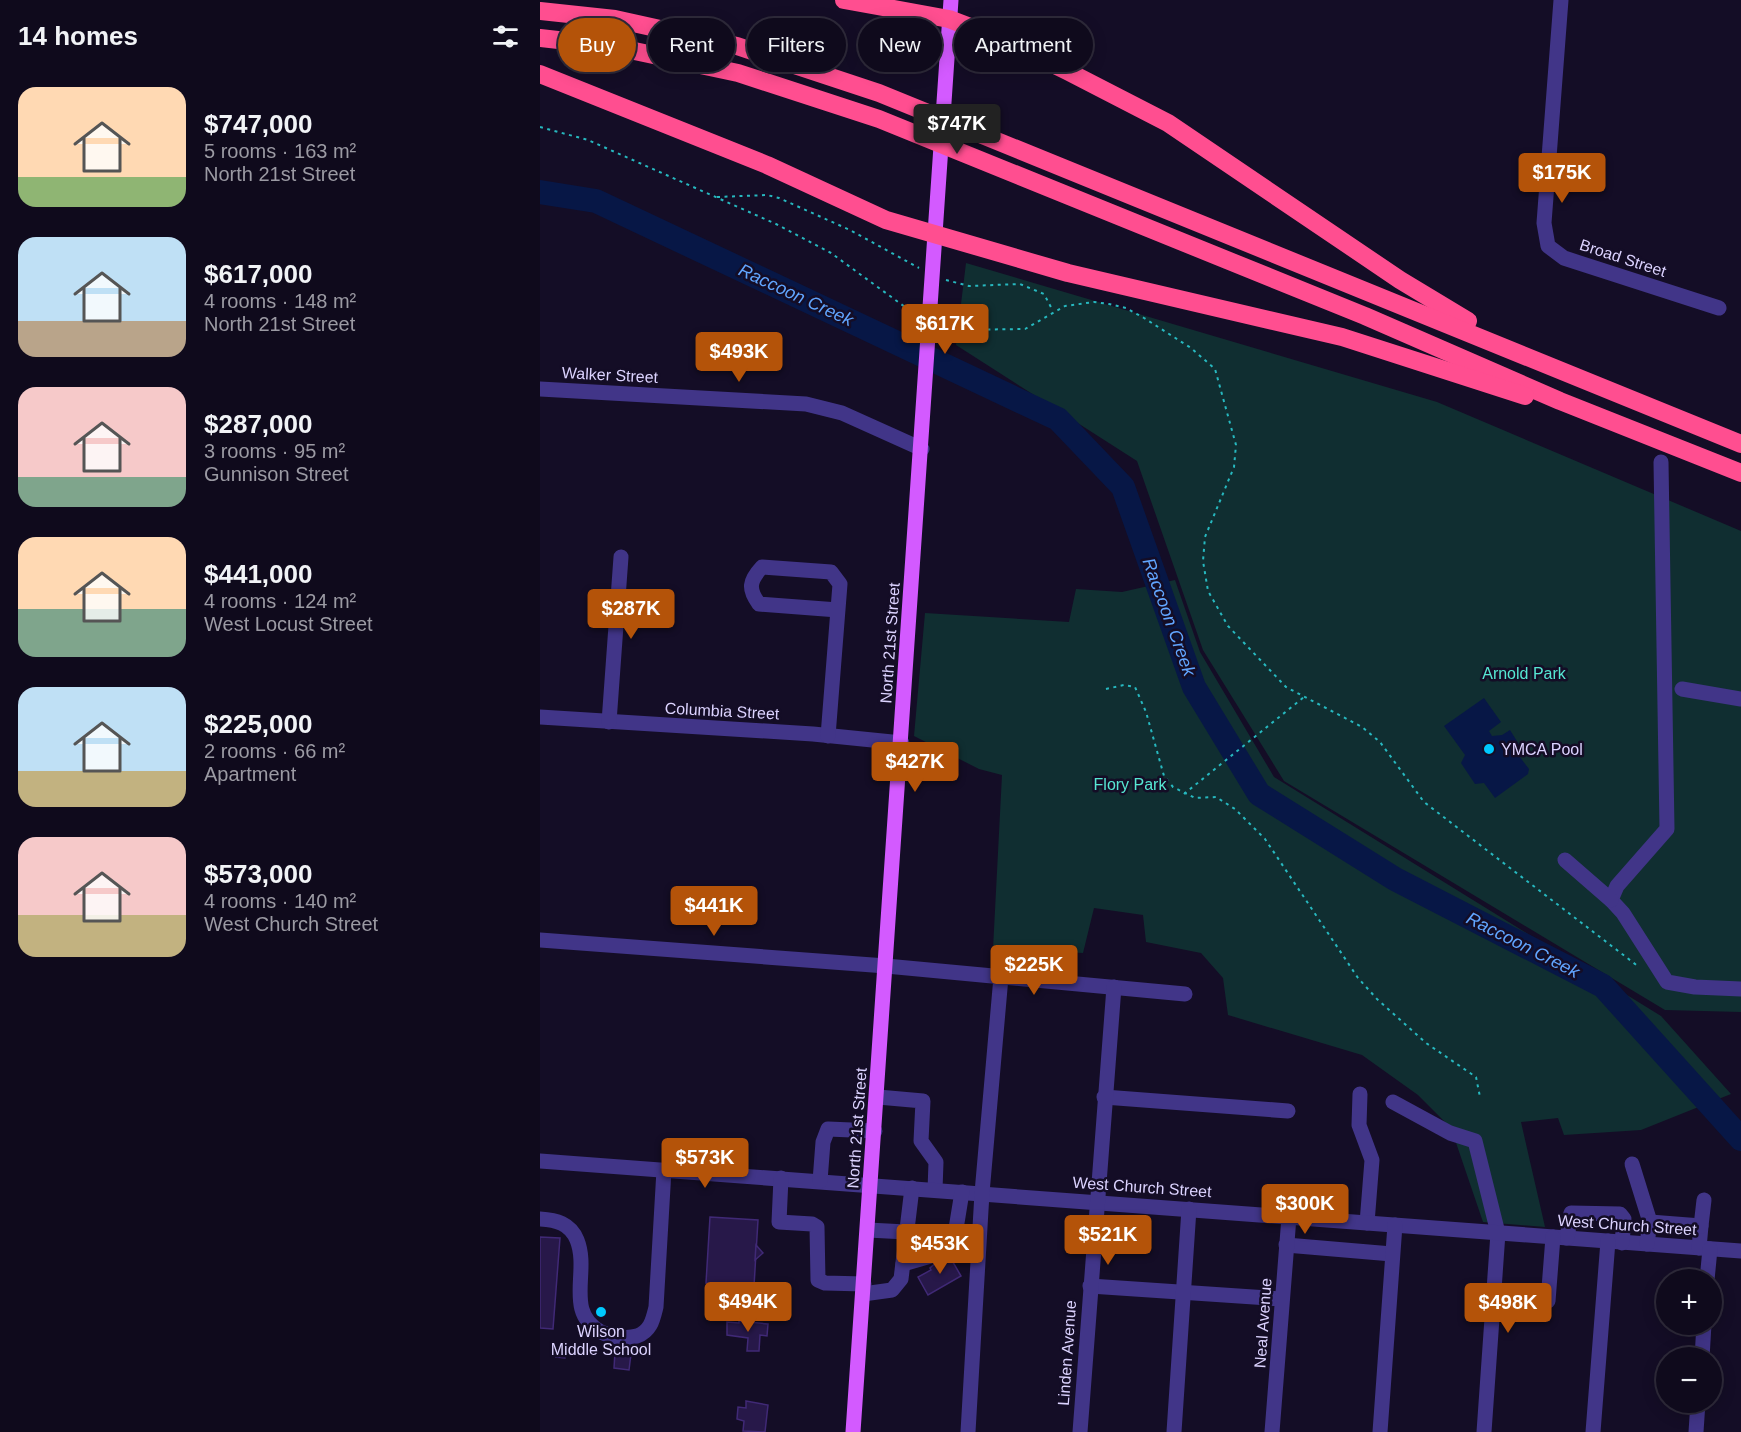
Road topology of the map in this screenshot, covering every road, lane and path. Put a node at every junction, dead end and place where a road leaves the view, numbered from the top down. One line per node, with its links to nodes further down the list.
1 (844, 0): 5 (highway)
2 (951, 0): 5 (main road, North 21st Street)
3 (1561, 0): 12 (street, Broad Street)
4 (540, 11): 16 (highway)
5 (949, 19): 10 (main road, North 21st Street); 16 (highway)
6 (540, 38): 18 (highway)
7 (540, 74): 10 (highway)
8 (540, 127): 9 (path)
9 (714, 197): 11 (path); 14 (path)
10 (935, 236): 11 (main road, North 21st Street); 18 (highway)
11 (933, 277): 13 (path); 14 (main road, North 21st Street)
12 (1719, 308)
13 (1053, 310): 15 (path); 27 (path)
14 (924, 312): 20 (main road, North 21st Street)
15 (939, 325)
16 (1537, 360): 19 (highway)
17 (540, 389): 20 (street, Walker Street)
18 (1560, 401): 22 (highway)
19 (1741, 444)
20 (922, 449): 32 (main road, North 21st Street)
21 (1661, 462): 35 (street)
22 (1741, 473)
23 (621, 557): 30 (street)
24 (838, 610): 24 (street); 31 (street)
25 (1106, 689): 33 (path)
26 (1682, 689): 28 (street)
27 (1304, 697): 33 (path); 38 (path)
28 (1741, 699)
29 (540, 717): 30 (street, Columbia Street)
30 (609, 722): 31 (street, Columbia Street)
31 (828, 736): 32 (street, Columbia Street)
32 (902, 743): 37 (main road, North 21st Street)
33 (1184, 795): 46 (path)
34 (1565, 860): 35 (street)
35 (1611, 900): 41 (street)
36 (540, 940): 37 (street)
37 (886, 966): 39 (street); 44 (main road, North 21st Street)
38 (1643, 970)
39 (1001, 977): 40 (street); 59 (street)
40 (1114, 987): 42 (street); 45 (street, Linden Avenue)
41 (1741, 989)
42 (1185, 994)
43 (1360, 1094): 66 (street)
44 (878, 1097): 49 (main road, North 21st Street); 57 (street)
45 (1104, 1097): 48 (street); 61 (street, Linden Avenue)
46 (1480, 1097)
47 (1393, 1102): 71 (street)
48 (1288, 1111)
49 (875, 1131): 54 (street); 55 (main road, North 21st Street)
50 (540, 1161): 52 (street, West Church Street)
51 (1632, 1164): 65 (street)
52 (664, 1170): 53 (street, West Church Street); 64 (street)
53 (781, 1178): 54 (street, West Church Street); 82 (street)
54 (820, 1181): 55 (street, West Church Street)
55 (872, 1185): 56 (street, West Church Street); 69 (main road, North 21st Street)
56 (912, 1188): 57 (street, West Church Street); 70 (street)
57 (935, 1190): 58 (street, West Church Street)
58 (962, 1192): 59 (street, West Church Street); 79 (street)
59 (982, 1193): 61 (street, West Church Street); 88 (street)
60 (1704, 1200): 68 (street)
61 (1096, 1202): 62 (street, West Church Street); 81 (street, Linden Avenue)
62 (1189, 1209): 63 (street, West Church Street); 83 (street)
63 (1289, 1217): 66 (street, West Church Street); 75 (street, Neal Avenue)
64 (540, 1219)
65 (1650, 1221): 68 (street); 74 (street)
66 (1367, 1223): 67 (street, West Church Street)
67 (1395, 1225): 71 (street, West Church Street); 78 (street)
68 (1701, 1226): 76 (street)
69 (868, 1230): 70 (street); 82 (main road, North 21st Street)
70 (906, 1232): 79 (street)
71 (1498, 1233): 72 (street, West Church Street); 93 (street)
72 (1560, 1238): 73 (street, West Church Street); 73 (street); 85 (street)
73 (1615, 1242): 74 (street, West Church Street); 94 (street)
74 (1647, 1244): 76 (street, West Church Street)
75 (1287, 1245): 78 (street); 84 (street, Neal Avenue)
76 (1704, 1249): 77 (street, West Church Street); 80 (street)
77 (1741, 1251)
78 (1392, 1254): 92 (street)
79 (903, 1264): 82 (street)
80 (1706, 1269)
81 (1090, 1286): 83 (street); 89 (street, Linden Avenue)
82 (864, 1289): 87 (main road, North 21st Street)
83 (1183, 1293): 84 (street); 90 (street)
84 (1282, 1299): 91 (street, Neal Avenue)
85 (1548, 1301)
86 (1697, 1413): 95 (street)
87 (853, 1432)
88 (968, 1432)
89 (1080, 1432)
90 (1174, 1432)
91 (1272, 1432)
92 (1380, 1432)
93 (1484, 1432)
94 (1593, 1432)
95 (1696, 1432)

